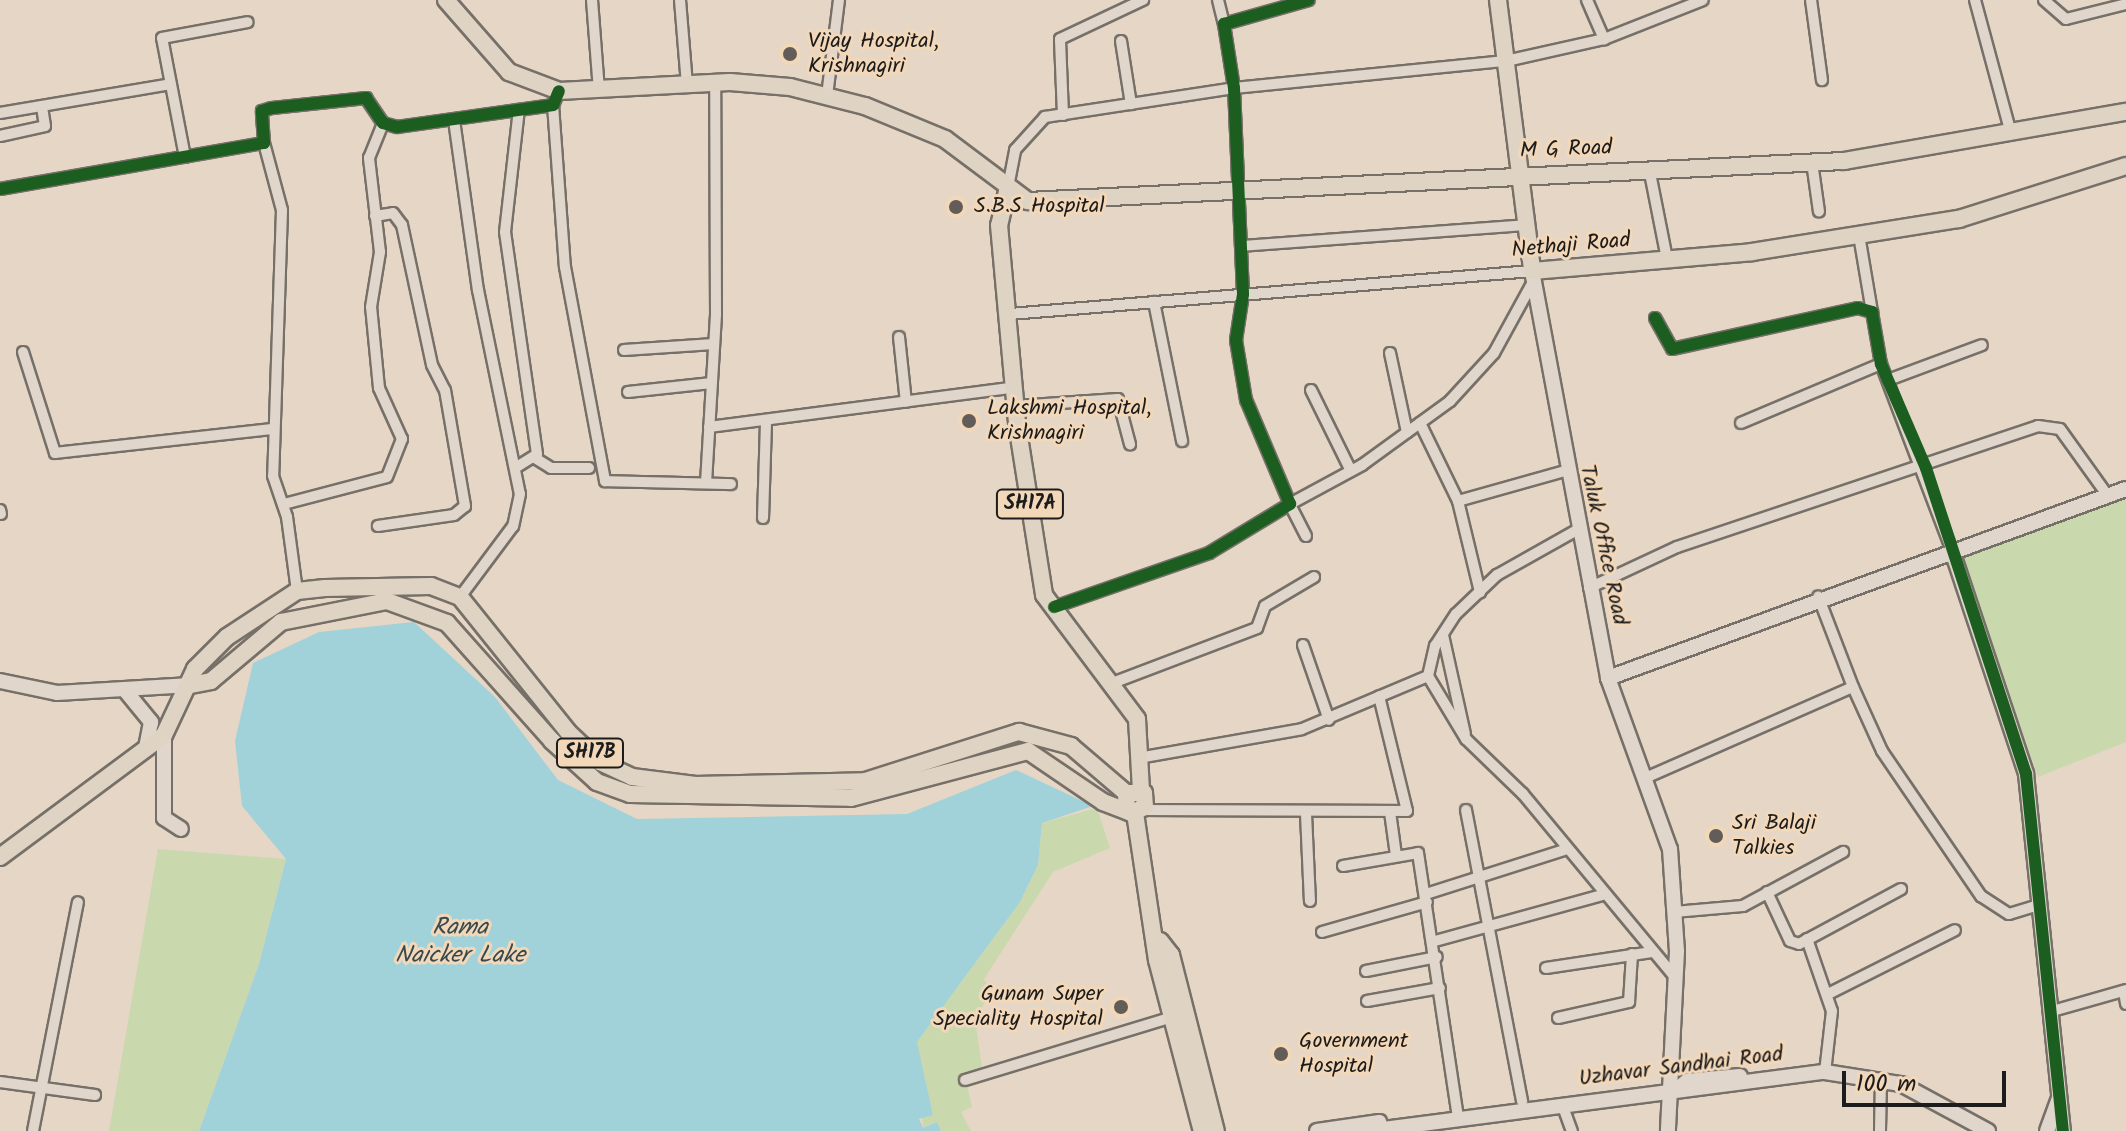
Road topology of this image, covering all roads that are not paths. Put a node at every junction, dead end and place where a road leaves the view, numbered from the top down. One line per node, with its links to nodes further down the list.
1 (446, 0): 27 (main road, M G Road)
2 (592, 0): 25 (street)
3 (680, 0): 23 (street)
4 (839, 0): 26 (street)
5 (1143, 0): 33 (street)
6 (1218, 0): 16 (street)
7 (1309, 0): 16 (street)
8 (1498, 0): 19 (main road, Taluk Office Road)
9 (1587, 0): 17 (street)
10 (1703, 0): 17 (street)
11 (1811, 0): 20 (street)
12 (1975, 0): 36 (street)
13 (2044, 0): 14 (street)
14 (2126, 4)
15 (248, 22): 21 (street)
16 (1224, 24): 24 (street)
17 (1604, 39): 19 (street)
18 (1121, 41): 28 (street)
19 (1506, 61): 24 (street); 43 (main road, Taluk Office Road)
20 (1822, 80)
21 (171, 84): 29 (street); 39 (street)
22 (715, 84): 23 (main road, M G Road); 26 (main road, M G Road); 60 (street)
23 (687, 86): 25 (main road, M G Road)
24 (1234, 88): 28 (street); 46 (street)
25 (600, 93): 27 (main road, M G Road)
26 (827, 96): 44 (main road, M G Road)
27 (556, 98): 30 (street); 87 (street)
28 (1131, 104): 33 (street)
29 (42, 106): 32 (street); 37 (street)
30 (519, 110): 34 (street); 81 (street)
31 (2126, 112): 36 (main road, M G Road)
32 (0, 113)
33 (1063, 115): 44 (street)
34 (454, 120): 35 (street); 82 (street)
35 (383, 123): 38 (street); 48 (street)
36 (2010, 130): 40 (main road, M G Road)
37 (0, 136)
38 (264, 143): 39 (street); 77 (street)
39 (185, 157): 45 (street)
40 (1812, 162): 42 (main road, M G Road); 47 (street)
41 (2126, 166): 50 (main road, Nethaji Road)
42 (1649, 168): 43 (main road, M G Road); 52 (street)
43 (1521, 173): 46 (main road, M G Road); 49 (main road, Taluk Office Road)
44 (1008, 187): 46 (main road, M G Road); 57 (main road, SH17A)
45 (0, 189)
46 (1238, 189): 51 (street)
47 (1819, 212)
48 (375, 216): 92 (street); 95 (street)
49 (1527, 225): 51 (street); 53 (main road, Taluk Office Road)
50 (1859, 235): 52 (main road, Nethaji Road); 56 (street)
51 (1241, 246): 54 (street)
52 (1667, 259): 53 (main road, Nethaji Road)
53 (1533, 276): 54 (street, Nethaji Road); 74 (street); 86 (main road, Taluk Office Road)
54 (1243, 294): 55 (street, Nethaji Road); 93 (street)
55 (1154, 302): 57 (street, Nethaji Road); 79 (street)
56 (1872, 312): 58 (street); 65 (street)
57 (1010, 314): 68 (main road, SH17A)
58 (1655, 318)
59 (899, 337): 71 (street)
60 (714, 344): 62 (street); 67 (street)
61 (1982, 345): 66 (street)
62 (624, 350)
63 (23, 352): 77 (street)
64 (1390, 353): 78 (street)
65 (1881, 364): 66 (street); 75 (street)
66 (1888, 380): 84 (street)
67 (712, 383): 70 (street); 76 (street)
68 (1015, 387): 71 (street); 72 (main road, SH17A)
69 (1311, 390): 85 (street)
70 (628, 392)
71 (906, 402): 73 (street)
72 (1016, 406): 80 (street); 105 (main road, SH17A)
73 (766, 420): 76 (street); 94 (street)
74 (1420, 423): 78 (street); 91 (street)
75 (1741, 423)
76 (709, 427): 87 (street)
77 (274, 429): 92 (street)
78 (1407, 432): 85 (street)
79 (1182, 441)
80 (1130, 444)
81 (535, 458): 82 (street); 83 (street)
82 (515, 468): 104 (street)
83 (589, 468)
84 (1926, 468): 90 (street); 98 (street); 100 (street)
85 (1351, 471): 93 (street)
86 (1565, 471): 91 (street); 96 (main road, Taluk Office Road)
87 (706, 483): 88 (street)
88 (731, 484)
89 (2126, 489): 90 (main road)
90 (2108, 496): 98 (main road)
91 (1458, 501): 102 (street)
92 (284, 504): 101 (street)
93 (1290, 504): 97 (street); 105 (street)
94 (763, 518)
95 (378, 526)
96 (1577, 530): 100 (main road, Taluk Office Road); 102 (street)
97 (1306, 536)
98 (1953, 554): 103 (main road); 140 (main road)
99 (1314, 577): 111 (street)
100 (1589, 588): 109 (main road, Taluk Office Road)
101 (297, 591): 104 (main road); 112 (main road)
102 (1480, 592): 106 (street)
103 (1817, 596): 109 (main road); 113 (street)
104 (460, 597): 122 (main road, SH17B)
105 (1054, 607): 111 (main road, SH17A)
106 (1443, 635): 108 (street); 118 (street)
107 (1303, 645): 116 (street)
108 (1428, 676): 115 (street); 118 (street)
109 (1608, 678): 121 (main road, Taluk Office Road)
110 (0, 681): 114 (main road)
111 (1115, 682): 120 (main road, SH17A)
112 (191, 685): 114 (main road); 117 (main road); 124 (main road, SH17B)
113 (1853, 687): 121 (street); 140 (street)
114 (124, 689): 119 (main road)
115 (1379, 696): 116 (street); 125 (street)
116 (1329, 720): 120 (street)
117 (164, 735): 119 (main road); 127 (main road)
118 (1466, 739): 128 (street)
119 (146, 748): 131 (main road)
120 (1144, 757): 122 (main road, SH17A)
121 (1643, 779): 141 (main road, Taluk Office Road)
122 (1127, 789): 124 (main road, SH17A)
123 (1466, 810): 133 (street)
124 (1135, 811): 126 (street); 146 (main road, SH17A)
125 (1390, 812): 126 (street); 130 (street)
126 (1306, 814): 138 (street)
127 (181, 829)
128 (1564, 850): 133 (street); 136 (street)
129 (1843, 852): 135 (street)
130 (1396, 855): 132 (street); 137 (street)
131 (0, 857)
132 (1343, 866)
133 (1475, 882): 137 (street); 142 (street)
134 (1901, 889): 145 (street)
135 (1767, 892): 141 (street); 145 (street)
136 (1602, 895): 142 (street); 148 (street)
137 (1427, 898): 144 (street); 147 (street)
138 (1310, 901)
139 (78, 902): 166 (street)
140 (2039, 905): 159 (main road)
141 (1674, 912): 153 (main road, Taluk Office Road)
142 (1485, 929): 147 (street); 171 (street)
143 (1955, 930): 156 (street)
144 (1322, 932)
145 (1807, 939): 156 (street)
146 (1160, 941): 160 (main road, SH17A); 176 (main road, SH17A)
147 (1435, 941): 150 (street)
148 (1652, 952): 149 (street); 153 (street)
149 (1632, 954): 151 (street); 161 (street)
150 (1437, 957): 152 (street); 154 (street)
151 (1546, 968)
152 (1366, 971)
153 (1675, 977): 167 (main road, Taluk Office Road)
154 (1440, 988): 157 (street); 173 (street)
155 (2125, 991): 158 (street); 159 (street)
156 (1828, 994): 162 (street)
157 (1367, 1001)
158 (2126, 1004)
159 (2049, 1012): 170 (main road)
160 (1173, 1017): 163 (street); 175 (main road, SH17A)
161 (1558, 1018)
162 (1825, 1072): 165 (main road, Uzhavar Sandhai Road); 167 (main road, Uzhavar Sandhai Road)
163 (965, 1080)
164 (0, 1082): 166 (street)
165 (1887, 1083): 181 (street); 182 (main road); 183 (main road, Uzhavar Sandhai Road)
166 (45, 1088): 168 (street); 174 (street)
167 (1671, 1090): 169 (main road, Uzhavar Sandhai Road); 180 (main road, Taluk Office Road)
168 (95, 1095)
169 (1611, 1095): 171 (main road); 172 (main road, Uzhavar Sandhai Road)
170 (2058, 1100): 184 (main road); 185 (main road)
171 (1522, 1102): 173 (main road)
172 (1562, 1104): 173 (main road, Uzhavar Sandhai Road); 179 (street)
173 (1458, 1114): 177 (main road); 178 (main road, Uzhavar Sandhai Road)
174 (33, 1131)
175 (1202, 1131)
176 (1216, 1131)
177 (1317, 1131)
178 (1368, 1131)
179 (1572, 1131)
180 (1668, 1131)
181 (1880, 1131)
182 (1961, 1131)
183 (1988, 1131)
184 (2047, 1131)
185 (2063, 1131)

